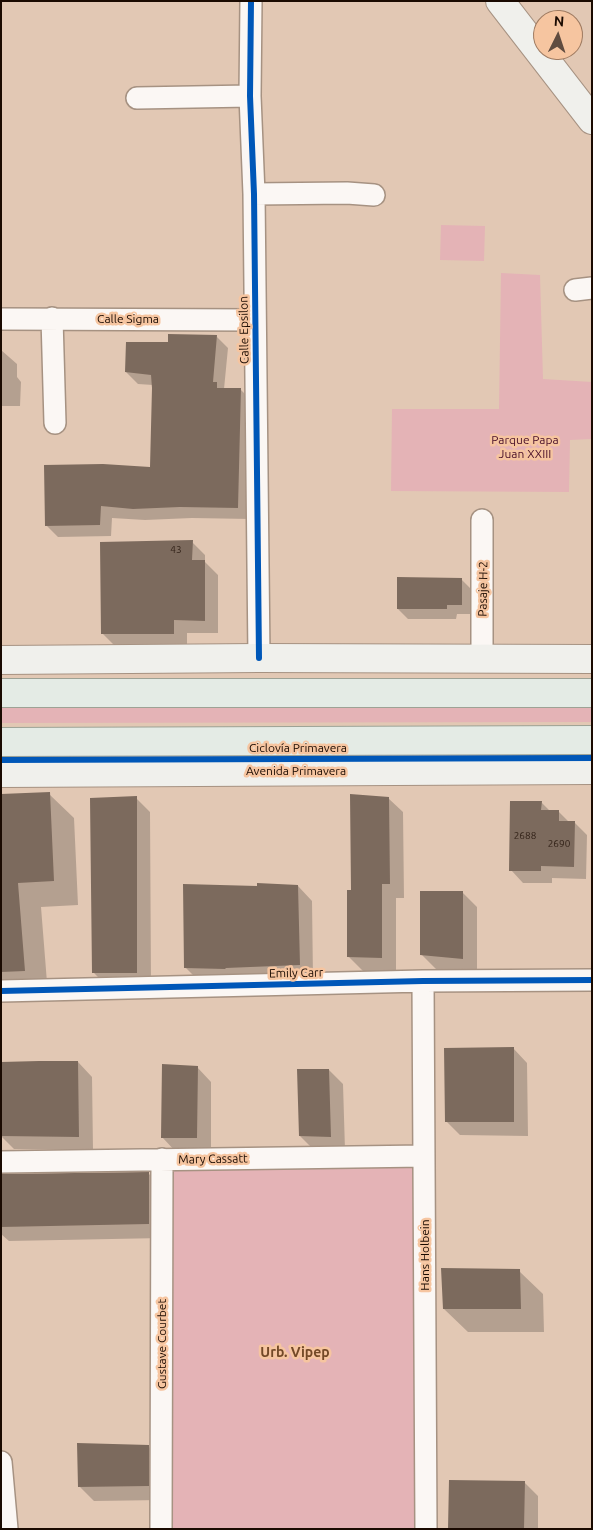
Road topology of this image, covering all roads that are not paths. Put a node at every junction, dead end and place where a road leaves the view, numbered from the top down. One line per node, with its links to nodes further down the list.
1 (251, 1): 3 (street, Calle Epsilon)
2 (500, 1): 5 (main road)
3 (250, 96): 4 (street); 6 (street, Calle Epsilon)
4 (137, 98)
5 (592, 120)
6 (254, 194): 7 (street); 10 (street, Calle Epsilon)
7 (374, 195)
8 (52, 318): 9 (street, Calle Sigma); 10 (street, Calle Sigma); 11 (street)
9 (1, 319)
10 (255, 320): 13 (street, Calle Epsilon)
11 (55, 423)
12 (482, 520): 14 (street, Pasaje H-2)
13 (259, 658): 14 (main road); 16 (main road)
14 (482, 659): 15 (main road)
15 (592, 659)
16 (1, 660)
17 (1, 693): 18 (main road)
18 (592, 693)
19 (592, 740): 20 (main road)
20 (1, 742)
21 (592, 770): 22 (main road, Avenida Primavera)
22 (1, 773)
23 (592, 980): 24 (street, Emily Carr)
24 (424, 981): 25 (street, Emily Carr); 26 (street, Hans Holbein)
25 (1, 991)
26 (424, 1156): 27 (street, Mary Cassatt); 32 (street, Hans Holbein)
27 (162, 1159): 28 (street, Mary Cassatt); 31 (street, Gustave Courbet)
28 (1, 1162)
29 (1, 1462): 30 (street)
30 (7, 1529)
31 (161, 1529)
32 (426, 1529)

